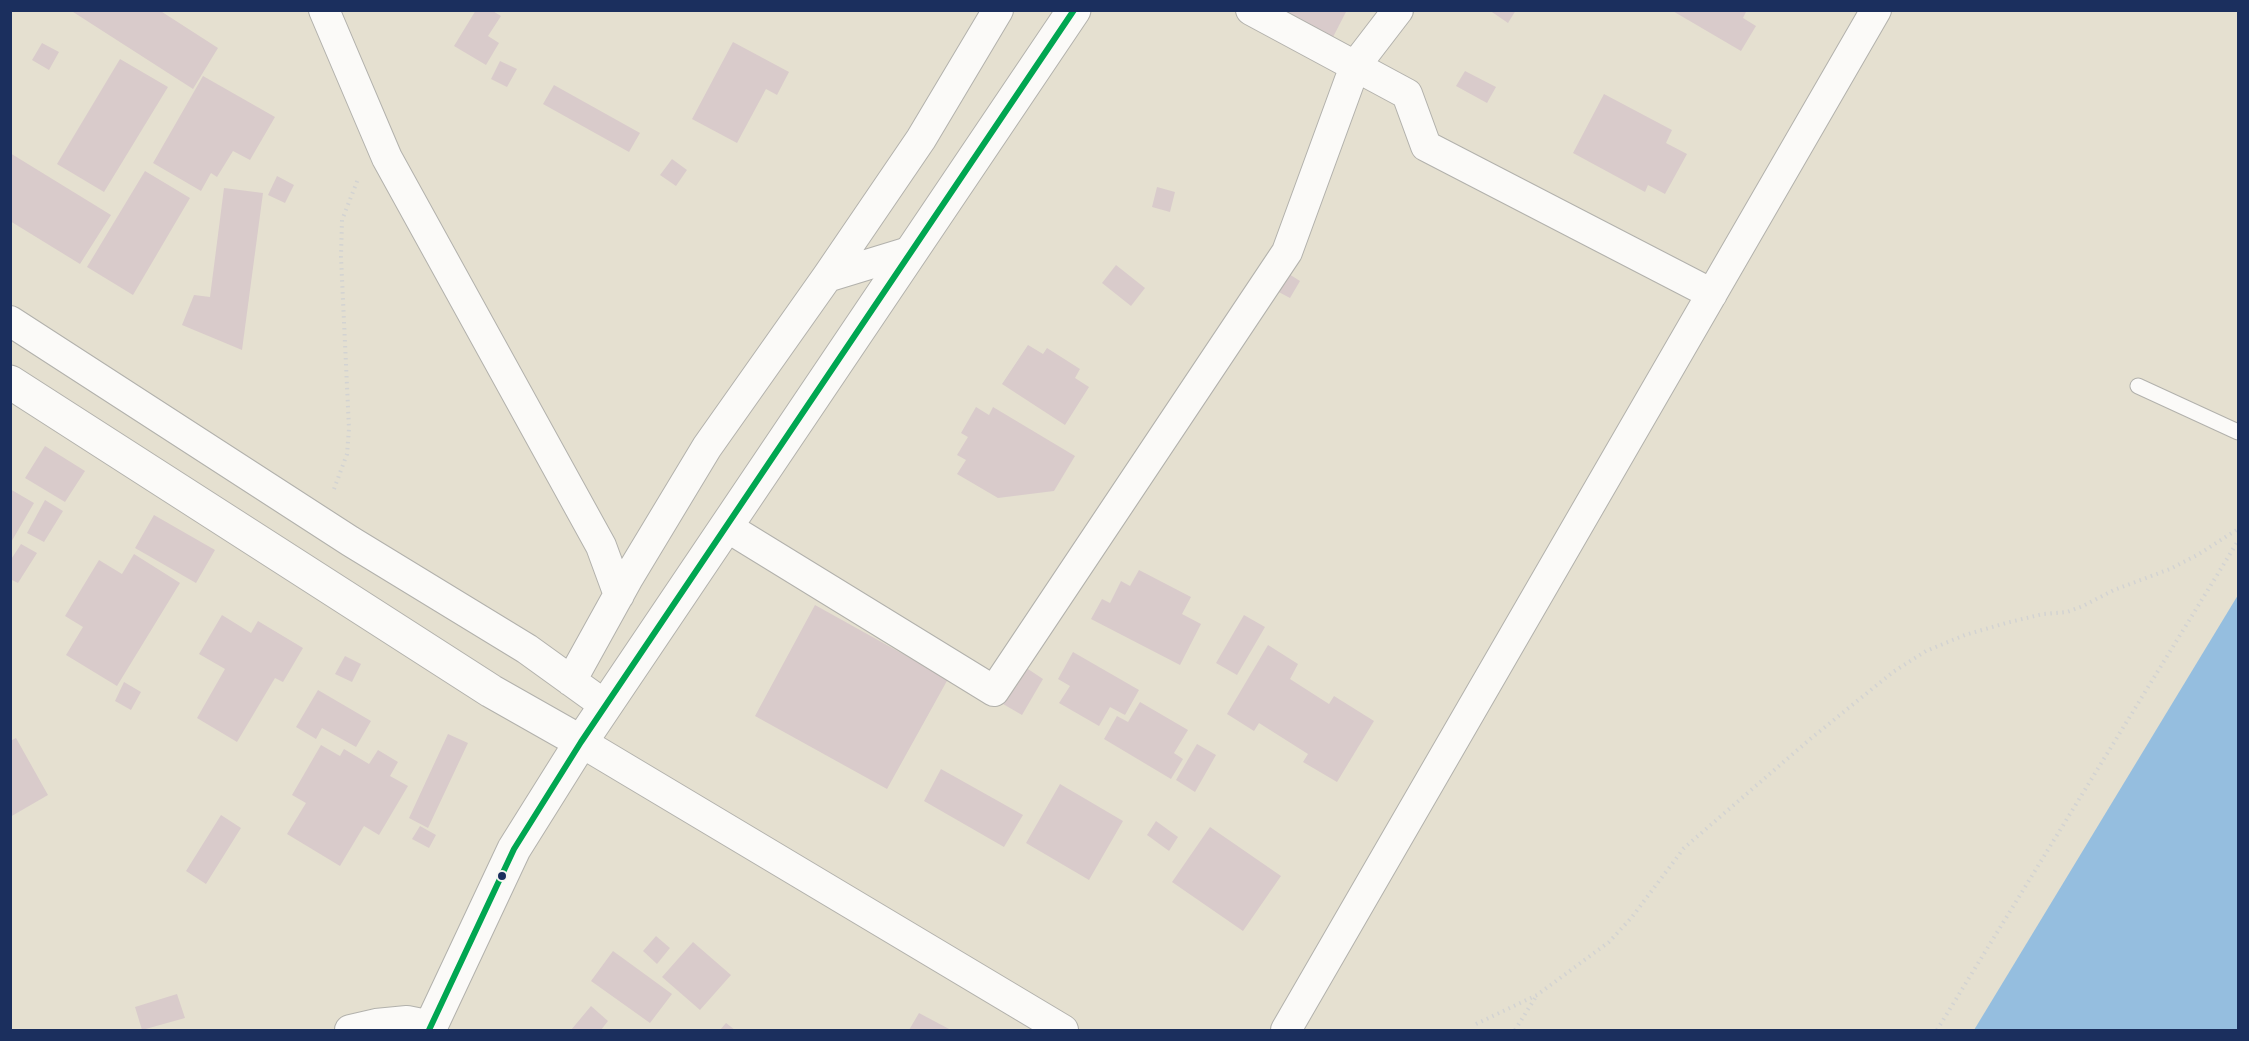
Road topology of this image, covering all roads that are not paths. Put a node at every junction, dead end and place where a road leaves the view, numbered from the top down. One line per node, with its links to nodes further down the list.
1 (324, 10): 16 (street)
2 (998, 10): 9 (street)
3 (1074, 10): 8 (street)
4 (1251, 10): 7 (street)
5 (1398, 10): 7 (street)
6 (1876, 10): 10 (street)
7 (1355, 66): 10 (street); 15 (street)
8 (912, 251): 9 (street); 15 (street)
9 (827, 277): 16 (street)
10 (1712, 294): 23 (street)
11 (10, 321): 17 (street)
12 (10, 382): 19 (street)
13 (2138, 386): 14 (lane)
14 (2238, 432)
15 (727, 527): 18 (street)
16 (619, 595): 17 (street)
17 (571, 681): 18 (street)
18 (606, 706): 19 (street)
19 (581, 742): 20 (street); 22 (street)
20 (431, 1028): 21 (street)
21 (350, 1030)
22 (1064, 1030)
23 (1286, 1030)

